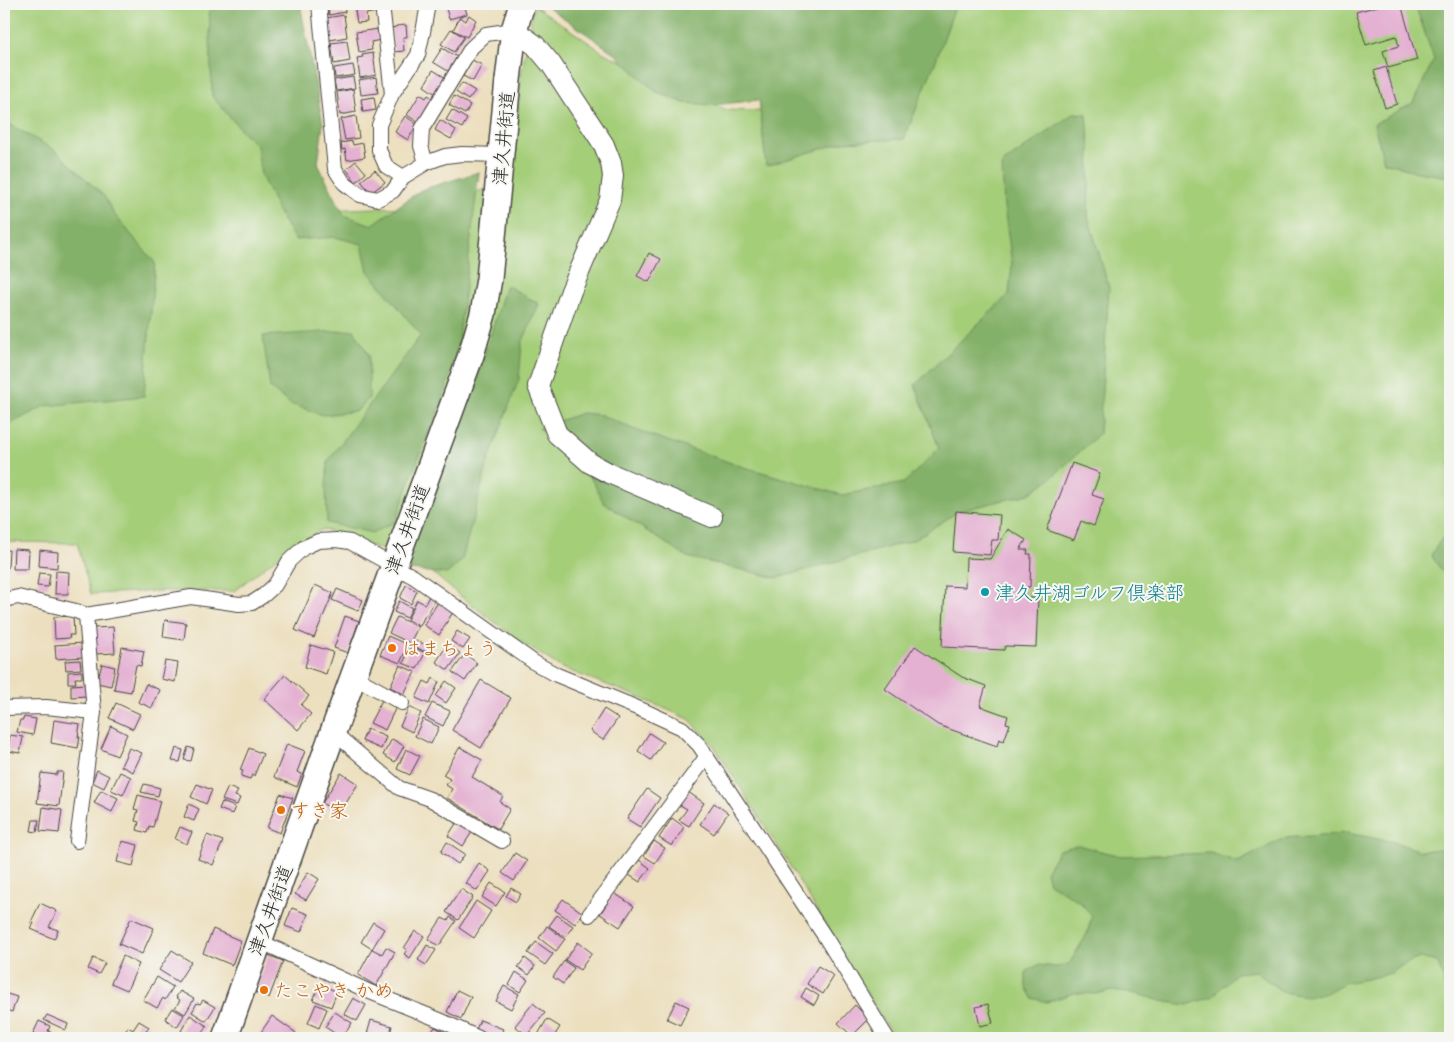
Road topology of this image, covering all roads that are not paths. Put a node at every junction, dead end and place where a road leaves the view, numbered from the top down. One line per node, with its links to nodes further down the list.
1 (319, 4): 9 (street)
2 (382, 4): 6 (street)
3 (428, 4): 6 (street)
4 (522, 4): 5 (highway, 津久井街道)
5 (514, 30): 7 (highway, 津久井街道); 8 (street); 10 (street)
6 (392, 94): 9 (street)
7 (501, 155): 8 (street); 11 (highway, 津久井街道)
8 (426, 163): 9 (street)
9 (403, 177)
10 (712, 517)
11 (394, 565): 13 (street); 14 (highway, 津久井街道); 19 (street)
12 (4, 600): 13 (street)
13 (86, 615): 17 (street)
14 (353, 676): 15 (street); 18 (highway, 津久井街道)
15 (402, 702)
16 (4, 708): 17 (street)
17 (94, 712): 21 (street)
18 (333, 732): 20 (street); 23 (highway, 津久井街道)
19 (707, 756): 22 (street); 26 (street)
20 (502, 840)
21 (77, 841)
22 (589, 915)
23 (259, 940): 24 (highway, 津久井街道); 25 (street)
24 (225, 1038)
25 (479, 1038)
26 (887, 1038)

